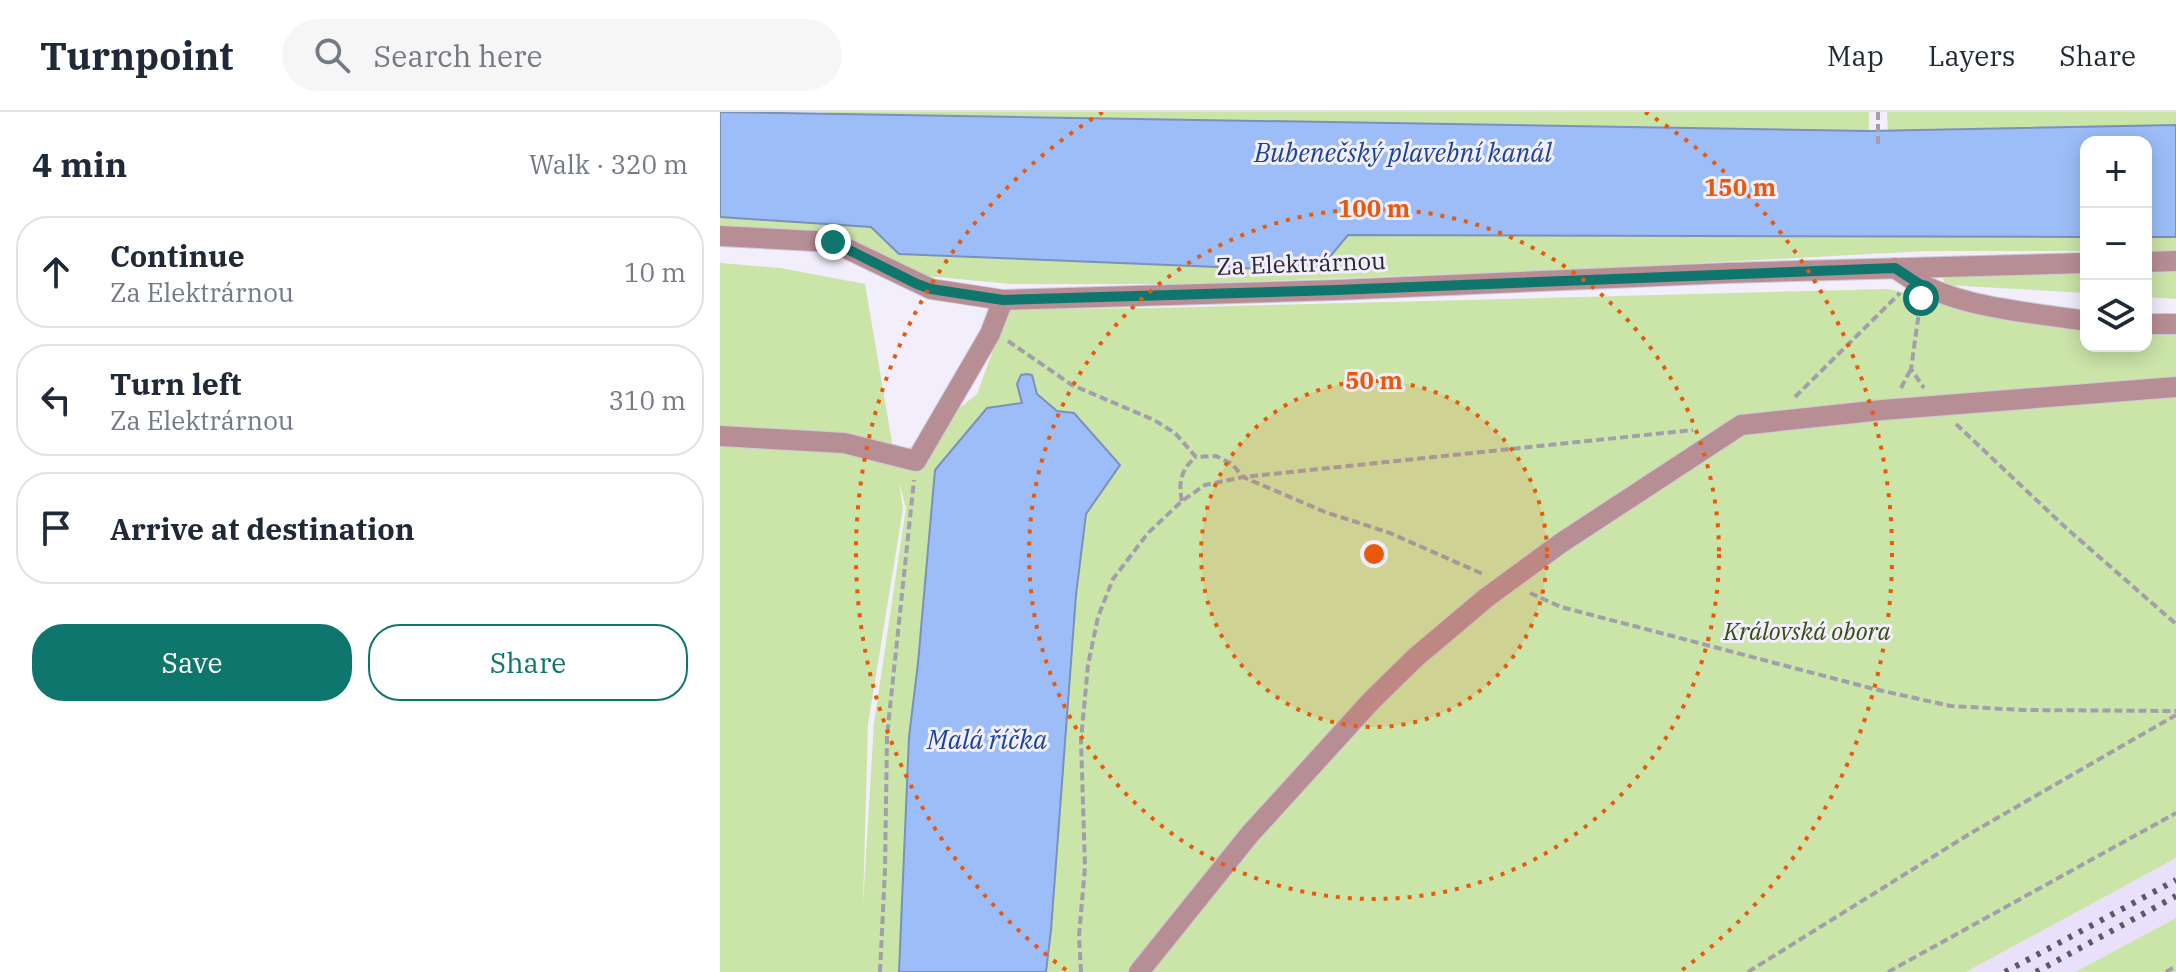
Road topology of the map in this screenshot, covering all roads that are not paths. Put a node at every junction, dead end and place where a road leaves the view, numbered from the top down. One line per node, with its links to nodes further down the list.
1 (720, 236): 6 (street, Za Elektrárnou)
2 (2176, 261): 3 (street)
3 (2152, 262)
4 (2080, 264): 5 (street, Za Elektrárnou)
5 (1910, 278): 6 (street, Za Elektrárnou); 7 (street, Za Elektrárnou)
6 (1003, 300): 11 (street)
7 (2080, 320)
8 (2152, 324): 9 (street)
9 (2176, 324)
10 (2176, 387): 12 (street)
11 (720, 436)
12 (1139, 972)

